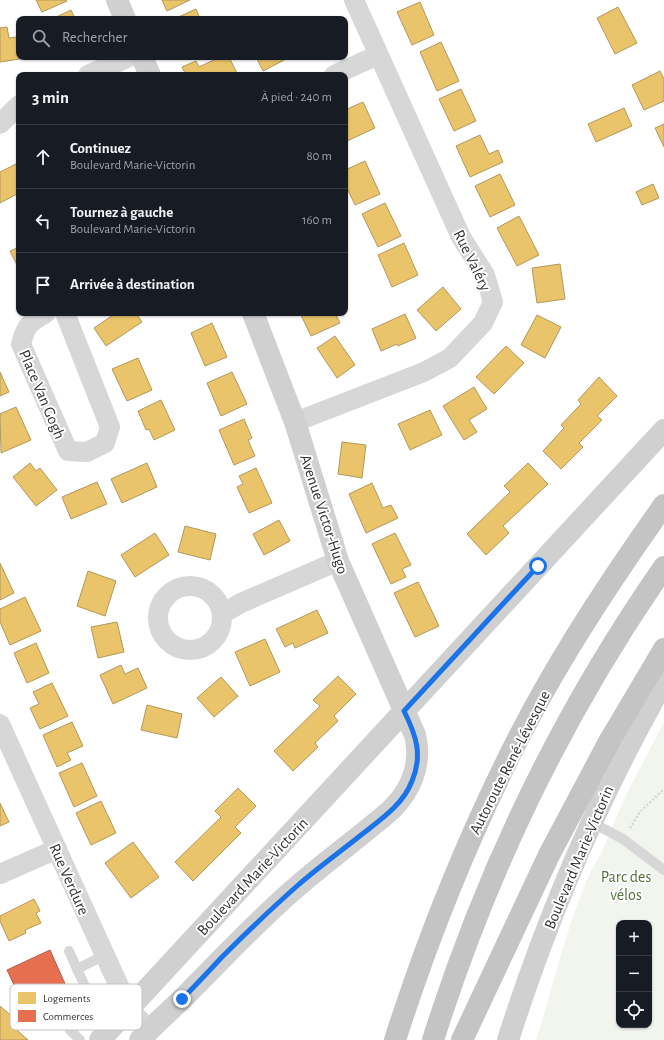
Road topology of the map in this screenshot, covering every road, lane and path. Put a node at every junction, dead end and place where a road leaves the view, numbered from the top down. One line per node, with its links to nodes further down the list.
1 (117, 0): 3 (street)
2 (354, 0): 4 (street, Rue Valéry)
3 (124, 16)
4 (378, 55): 9 (street); 15 (street, Rue Valéry)
5 (122, 60): 7 (street)
6 (143, 60): 8 (street)
7 (95, 72)
8 (149, 72)
9 (341, 72)
10 (12, 104): 11 (street)
11 (0, 124)
12 (41, 316): 13 (street, Place Van Gogh)
13 (66, 316)
14 (255, 316): 15 (street, Avenue Victor-Hugo)
15 (295, 422): 18 (street, Avenue Victor-Hugo)
16 (664, 430): 23 (street, Boulevard Marie-Victorin)
17 (664, 505): 33 (highway, Autoroute René-Lévesque)
18 (338, 561): 20 (street); 23 (street, Avenue Victor-Hugo)
19 (664, 567): 45 (highway)
20 (222, 614)
21 (664, 649): 46 (highway)
22 (664, 681): 26 (street, Boulevard Marie-Victorin)
23 (404, 711): 37 (street, Boulevard Marie-Victorin); 40 (street)
24 (0, 724): 28 (street, Rue Verdure)
25 (664, 790): 27 (path)
26 (591, 822): 27 (lane); 47 (street, Boulevard Marie-Victorin)
27 (623, 840): 29 (lane)
28 (57, 849): 30 (street); 32 (street, Rue Verdure)
29 (664, 870)
30 (0, 874)
31 (69, 950): 34 (lane)
32 (105, 955): 34 (lane); 36 (street, Rue Verdure)
33 (422, 958): 43 (highway); 44 (highway, Autoroute René-Lévesque)
34 (77, 969): 35 (lane)
35 (84, 984)
36 (118, 984)
37 (142, 994)
38 (70, 1030): 41 (lane)
39 (109, 1030): 42 (street, Boulevard Marie-Victorin)
40 (144, 1035)
41 (80, 1040)
42 (100, 1040)
43 (380, 1040)
44 (395, 1040)
45 (433, 1040)
46 (462, 1040)
47 (508, 1040)

